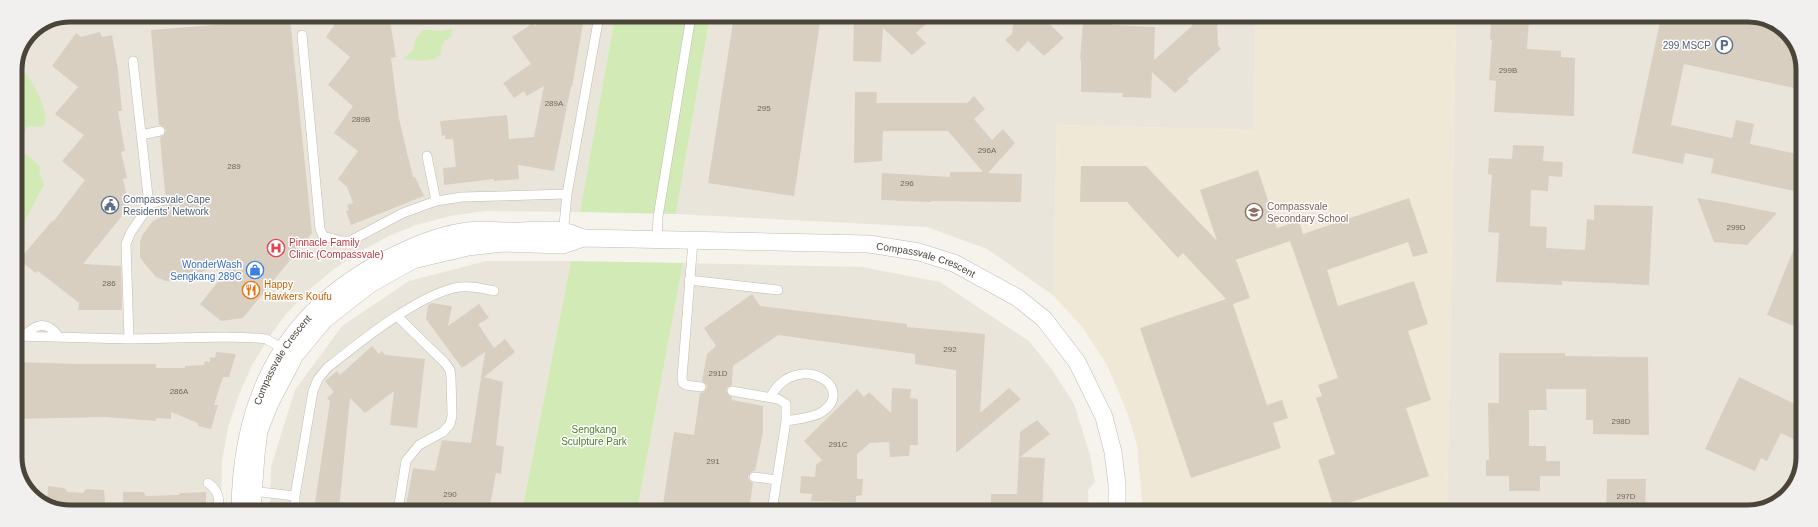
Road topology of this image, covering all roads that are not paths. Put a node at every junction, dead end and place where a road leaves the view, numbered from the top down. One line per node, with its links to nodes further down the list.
1 (598, 22): 8 (lane)
2 (690, 22): 13 (lane)
3 (302, 35): 10 (lane)
4 (133, 61): 6 (lane)
5 (160, 132): 6 (lane)
6 (141, 136): 11 (lane)
7 (427, 156): 10 (lane)
8 (567, 194): 10 (lane); 12 (lane)
9 (166, 200): 11 (lane)
10 (436, 201)
11 (146, 205): 20 (lane)
12 (563, 238): 13 (street, Compassvale Crescent); 21 (street, Compassvale Crescent)
13 (657, 239): 14 (street, Compassvale Crescent)
14 (693, 241): 15 (lane); 37 (street, Compassvale Crescent)
15 (689, 280): 16 (lane); 22 (lane)
16 (778, 290)
17 (494, 292): 18 (lane)
18 (397, 316): 30 (lane); 35 (lane)
19 (22, 336): 20 (lane)
20 (129, 339): 21 (lane)
21 (289, 352): 29 (street, Compassvale Crescent)
22 (701, 388)
23 (732, 391): 24 (lane)
24 (770, 397): 25 (lane); 25 (lane)
25 (786, 421): 27 (lane)
26 (754, 477): 27 (lane)
27 (777, 480): 36 (lane)
28 (208, 483): 31 (lane)
29 (246, 490): 30 (lane); 32 (street, Compassvale Crescent); 33 (street, Compassvale Crescent)
30 (295, 496): 34 (lane)
31 (218, 505)
32 (242, 505)
33 (250, 505)
34 (295, 505)
35 (399, 505)
36 (773, 505)
37 (1117, 505)

